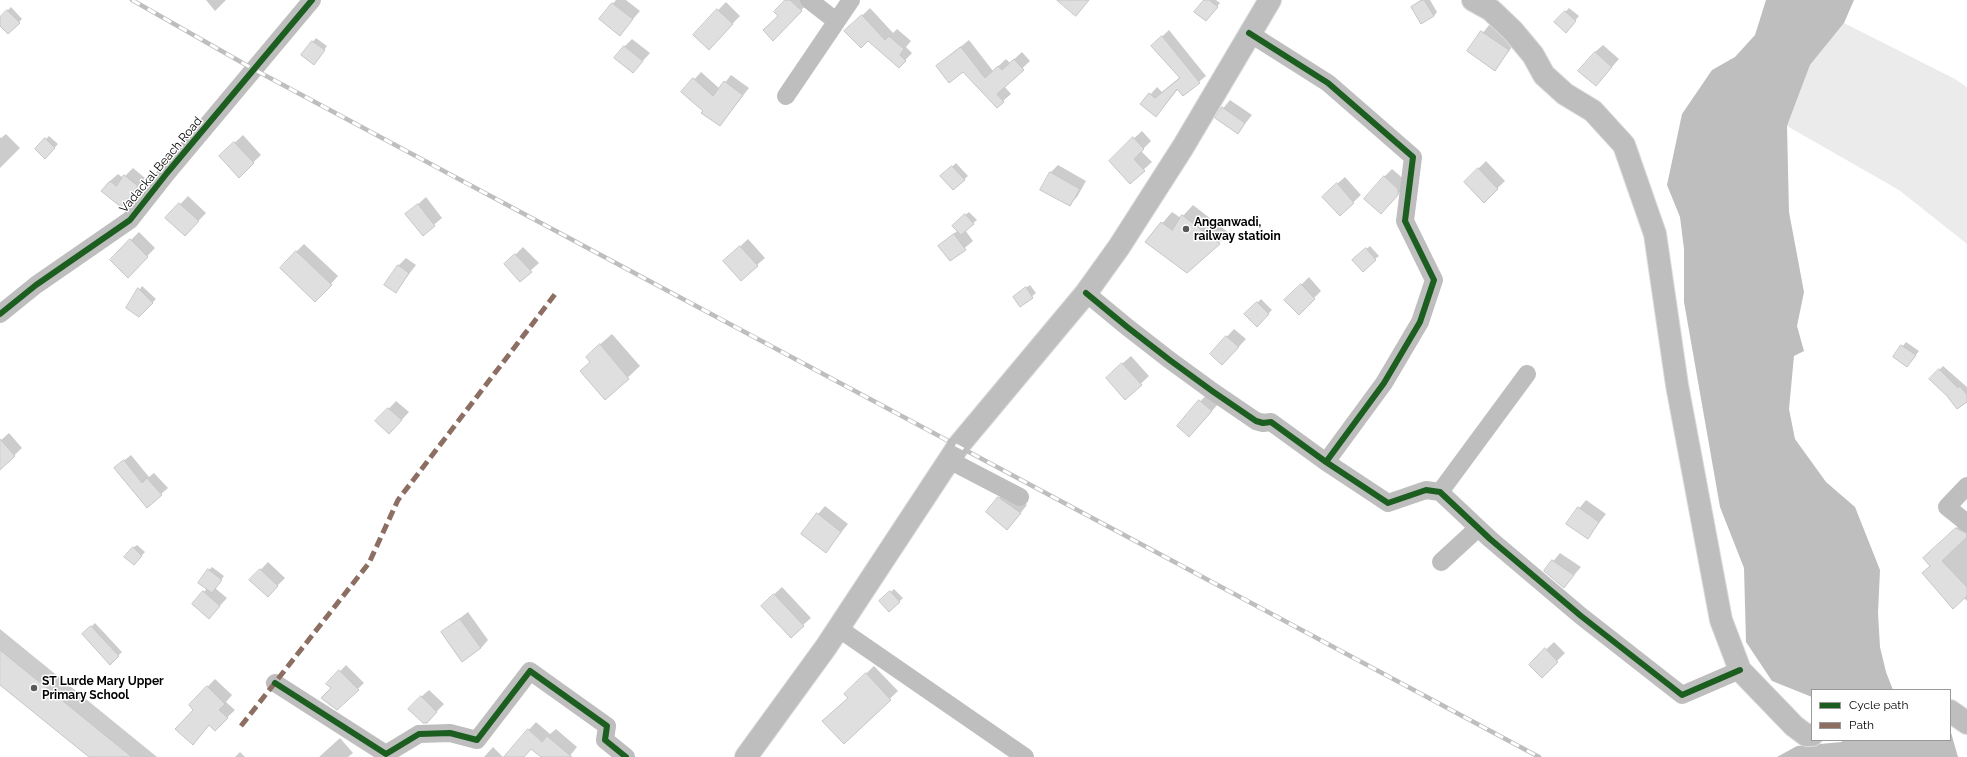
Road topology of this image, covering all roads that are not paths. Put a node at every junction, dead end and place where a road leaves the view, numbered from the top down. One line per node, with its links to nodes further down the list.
1 (809, 0): 6 (street)
2 (851, 0): 6 (street)
3 (1270, 0): 7 (main road)
4 (1473, 0): 21 (main road)
5 (305, 3): 10 (street, Vadackal Beach Road)
6 (836, 21): 8 (street)
7 (1250, 33): 9 (main road); 13 (street)
8 (786, 96)
9 (1086, 293): 12 (main road); 13 (street)
10 (0, 314)
11 (1527, 374): 15 (street)
12 (949, 460): 16 (street); 20 (main road)
13 (1326, 462): 15 (street)
14 (1967, 486): 17 (street)
15 (1440, 492): 18 (street)
16 (1020, 497)
17 (1967, 523)
18 (1478, 528): 19 (street); 21 (street)
19 (1441, 562)
20 (838, 628): 26 (main road); 28 (street)
21 (1740, 670): 25 (main road)
22 (275, 683): 27 (street)
23 (1951, 712): 24 (main road)
24 (1967, 723)
25 (1811, 735)
26 (748, 756)
27 (626, 757)
28 (1025, 757)

